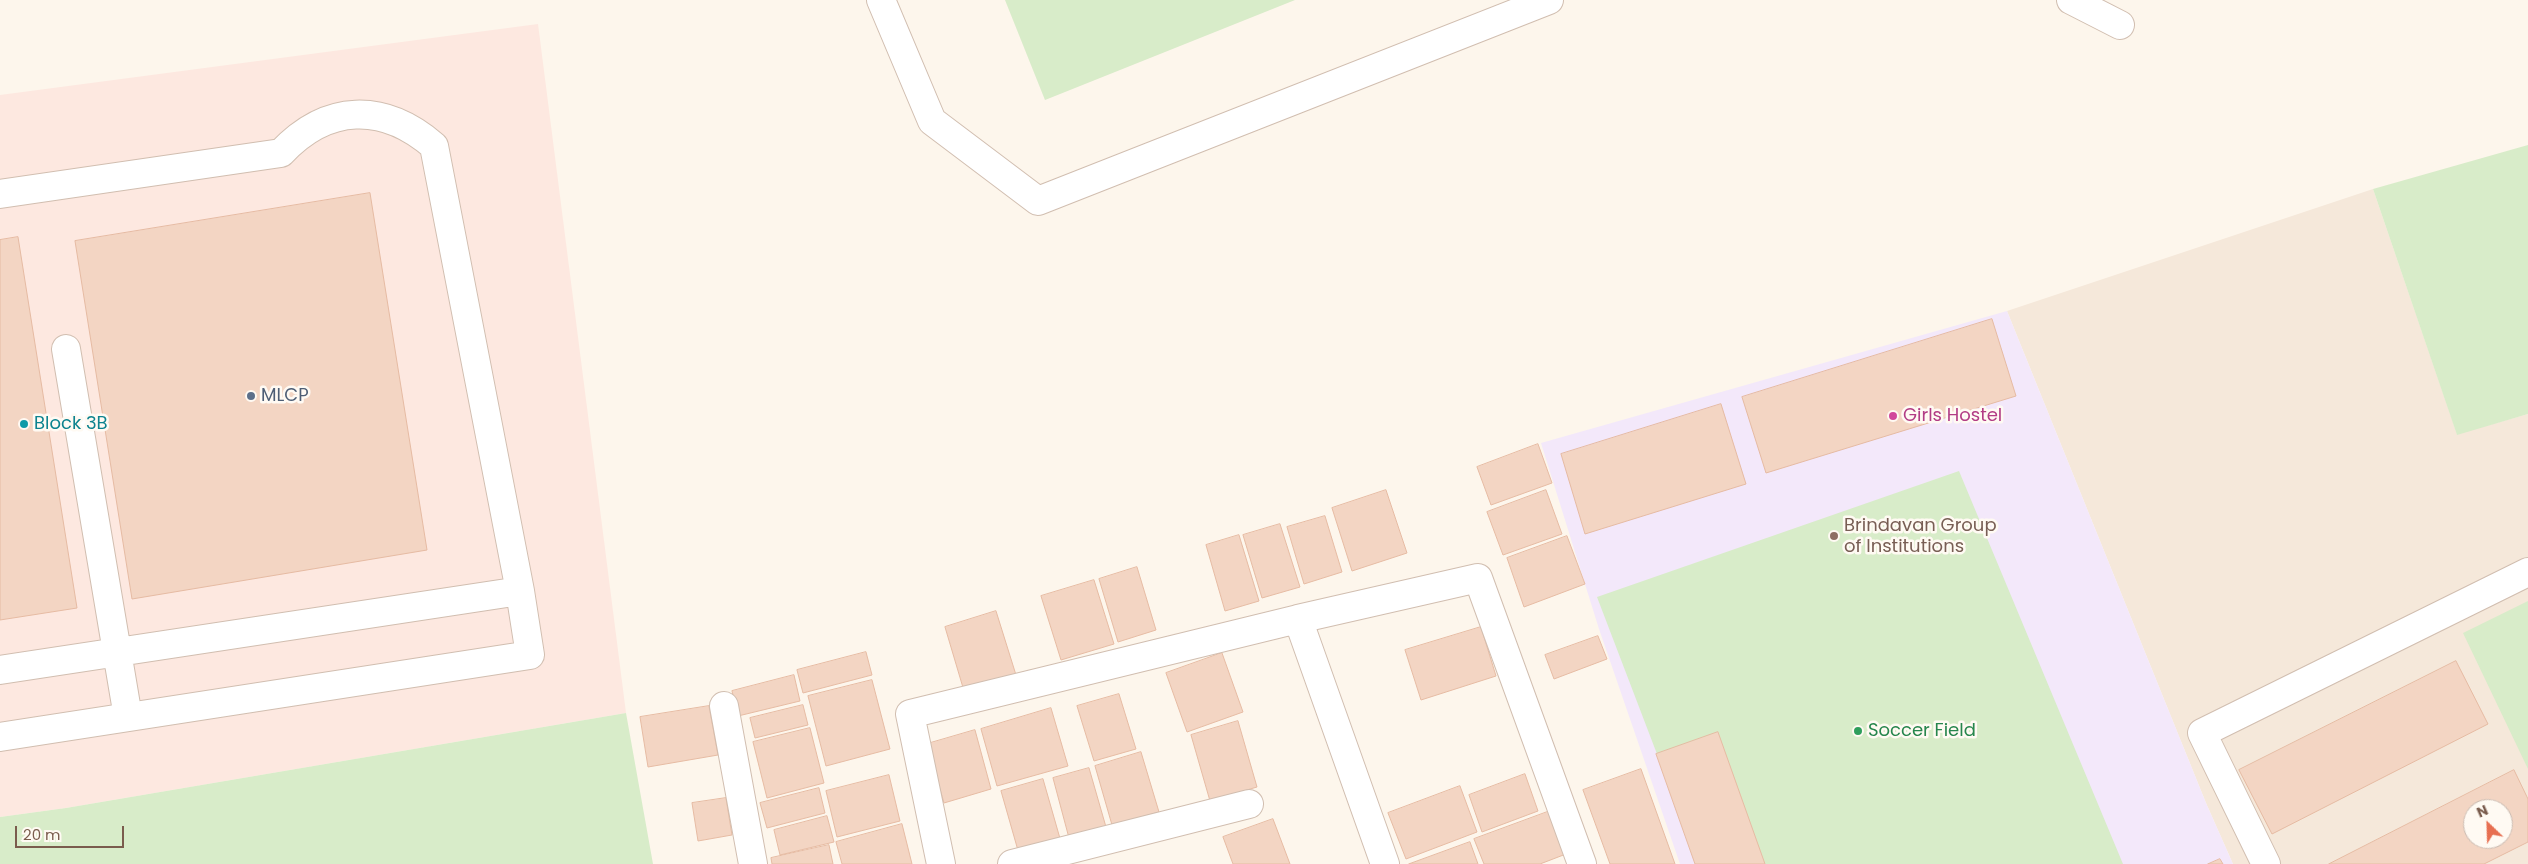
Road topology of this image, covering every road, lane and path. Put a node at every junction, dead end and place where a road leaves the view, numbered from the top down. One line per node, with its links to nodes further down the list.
1 (881, 0): 2 (street)
2 (1549, 0)
3 (2072, 0): 4 (street)
4 (2120, 25)
5 (0, 194): 8 (street)
6 (66, 349): 10 (street)
7 (2528, 572): 21 (street)
8 (520, 591): 10 (street); 13 (street)
9 (1298, 619): 17 (street); 19 (street); 20 (street)
10 (118, 652): 11 (street); 13 (street)
11 (0, 670)
12 (724, 706): 16 (street)
13 (128, 717): 14 (street)
14 (0, 737)
15 (1248, 804): 18 (street)
16 (752, 864)
17 (942, 864)
18 (1012, 864)
19 (1385, 864)
20 (1582, 864)
21 (2266, 864)

